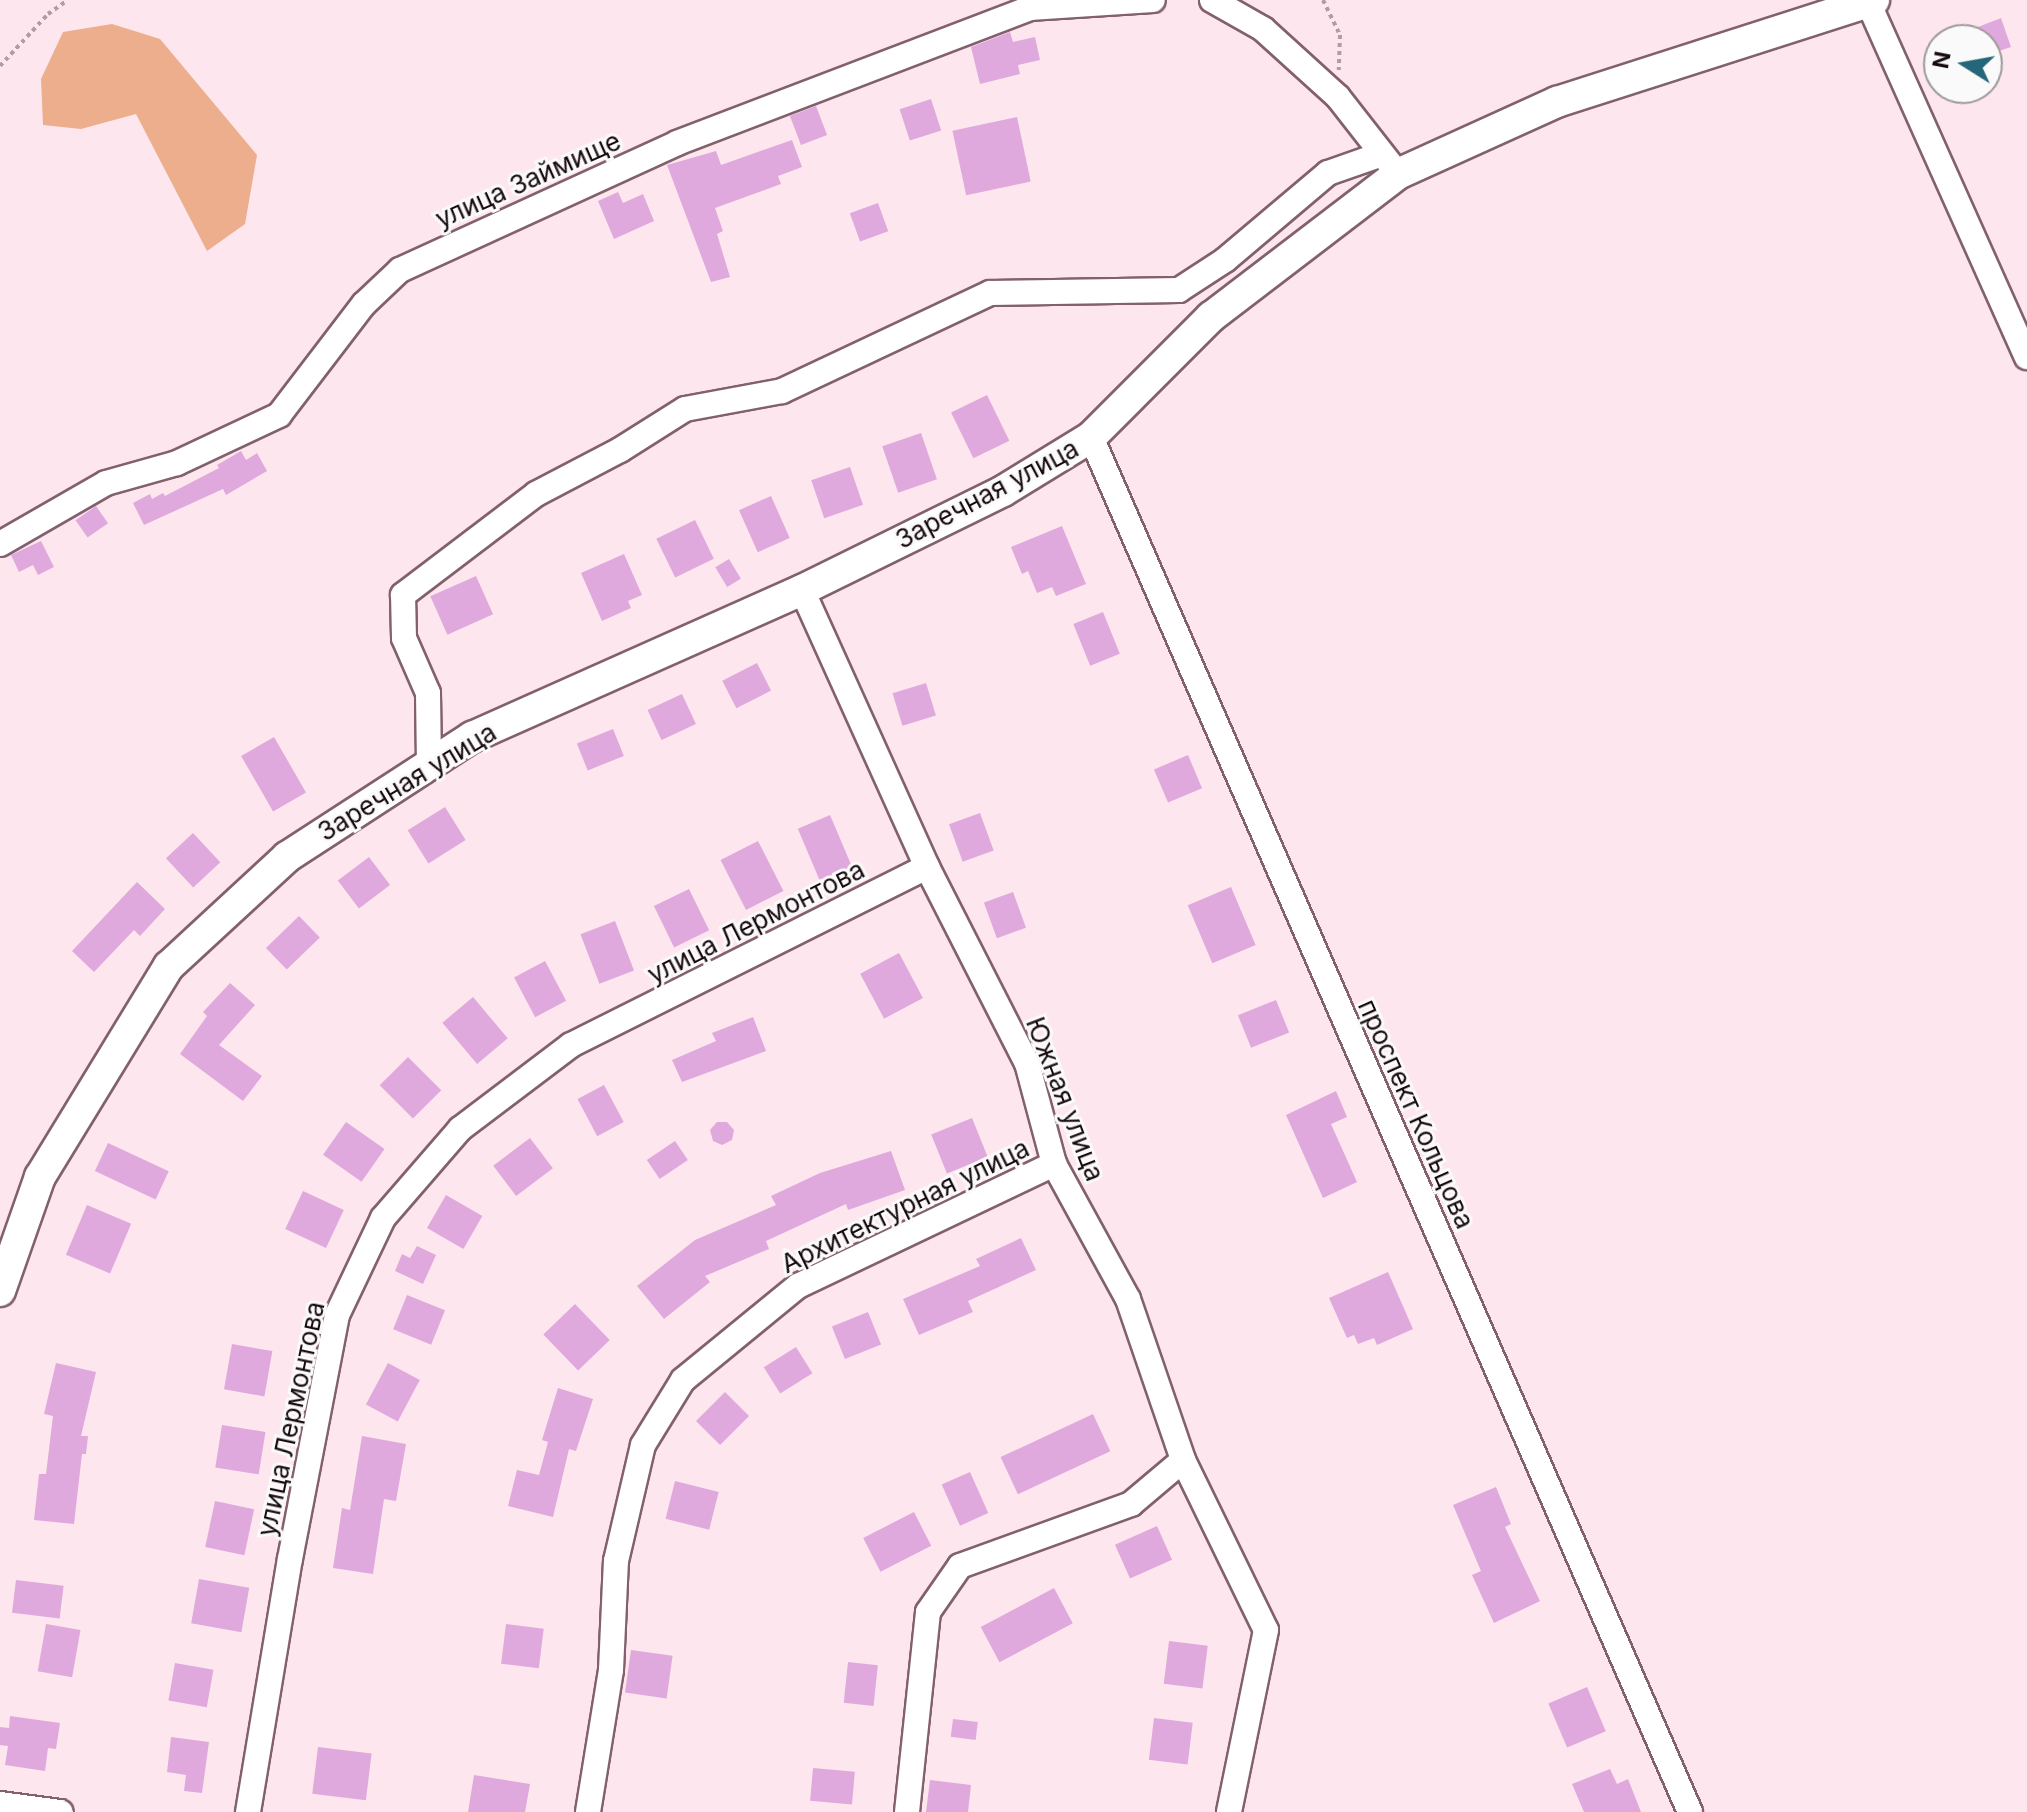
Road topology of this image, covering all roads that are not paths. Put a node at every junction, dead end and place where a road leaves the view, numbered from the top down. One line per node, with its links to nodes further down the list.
1 (1153, 0): 7 (street, улица Займище)
2 (1212, 0): 4 (street)
3 (1871, 1): 4 (street, Заречная улица); 5 (street)
4 (1390, 164): 6 (street, Заречная улица); 9 (street)
5 (2027, 357)
6 (1091, 437): 8 (street, Заречная улица); 20 (street, проспект Кольцова)
7 (0, 544)
8 (802, 590): 9 (street, Заречная улица); 10 (street, Южная улица)
9 (429, 765): 12 (street, Заречная улица)
10 (927, 867): 11 (street, Южная улица); 16 (street, улица Лермонтова)
11 (1054, 1164): 13 (street, Южная улица); 17 (street, Архитектурная улица)
12 (0, 1291)
13 (1183, 1460): 18 (street); 19 (street, Южная улица)
14 (0, 1804): 15 (street)
15 (60, 1812)
16 (248, 1812)
17 (588, 1812)
18 (907, 1812)
19 (1229, 1812)
20 (1690, 1812)

